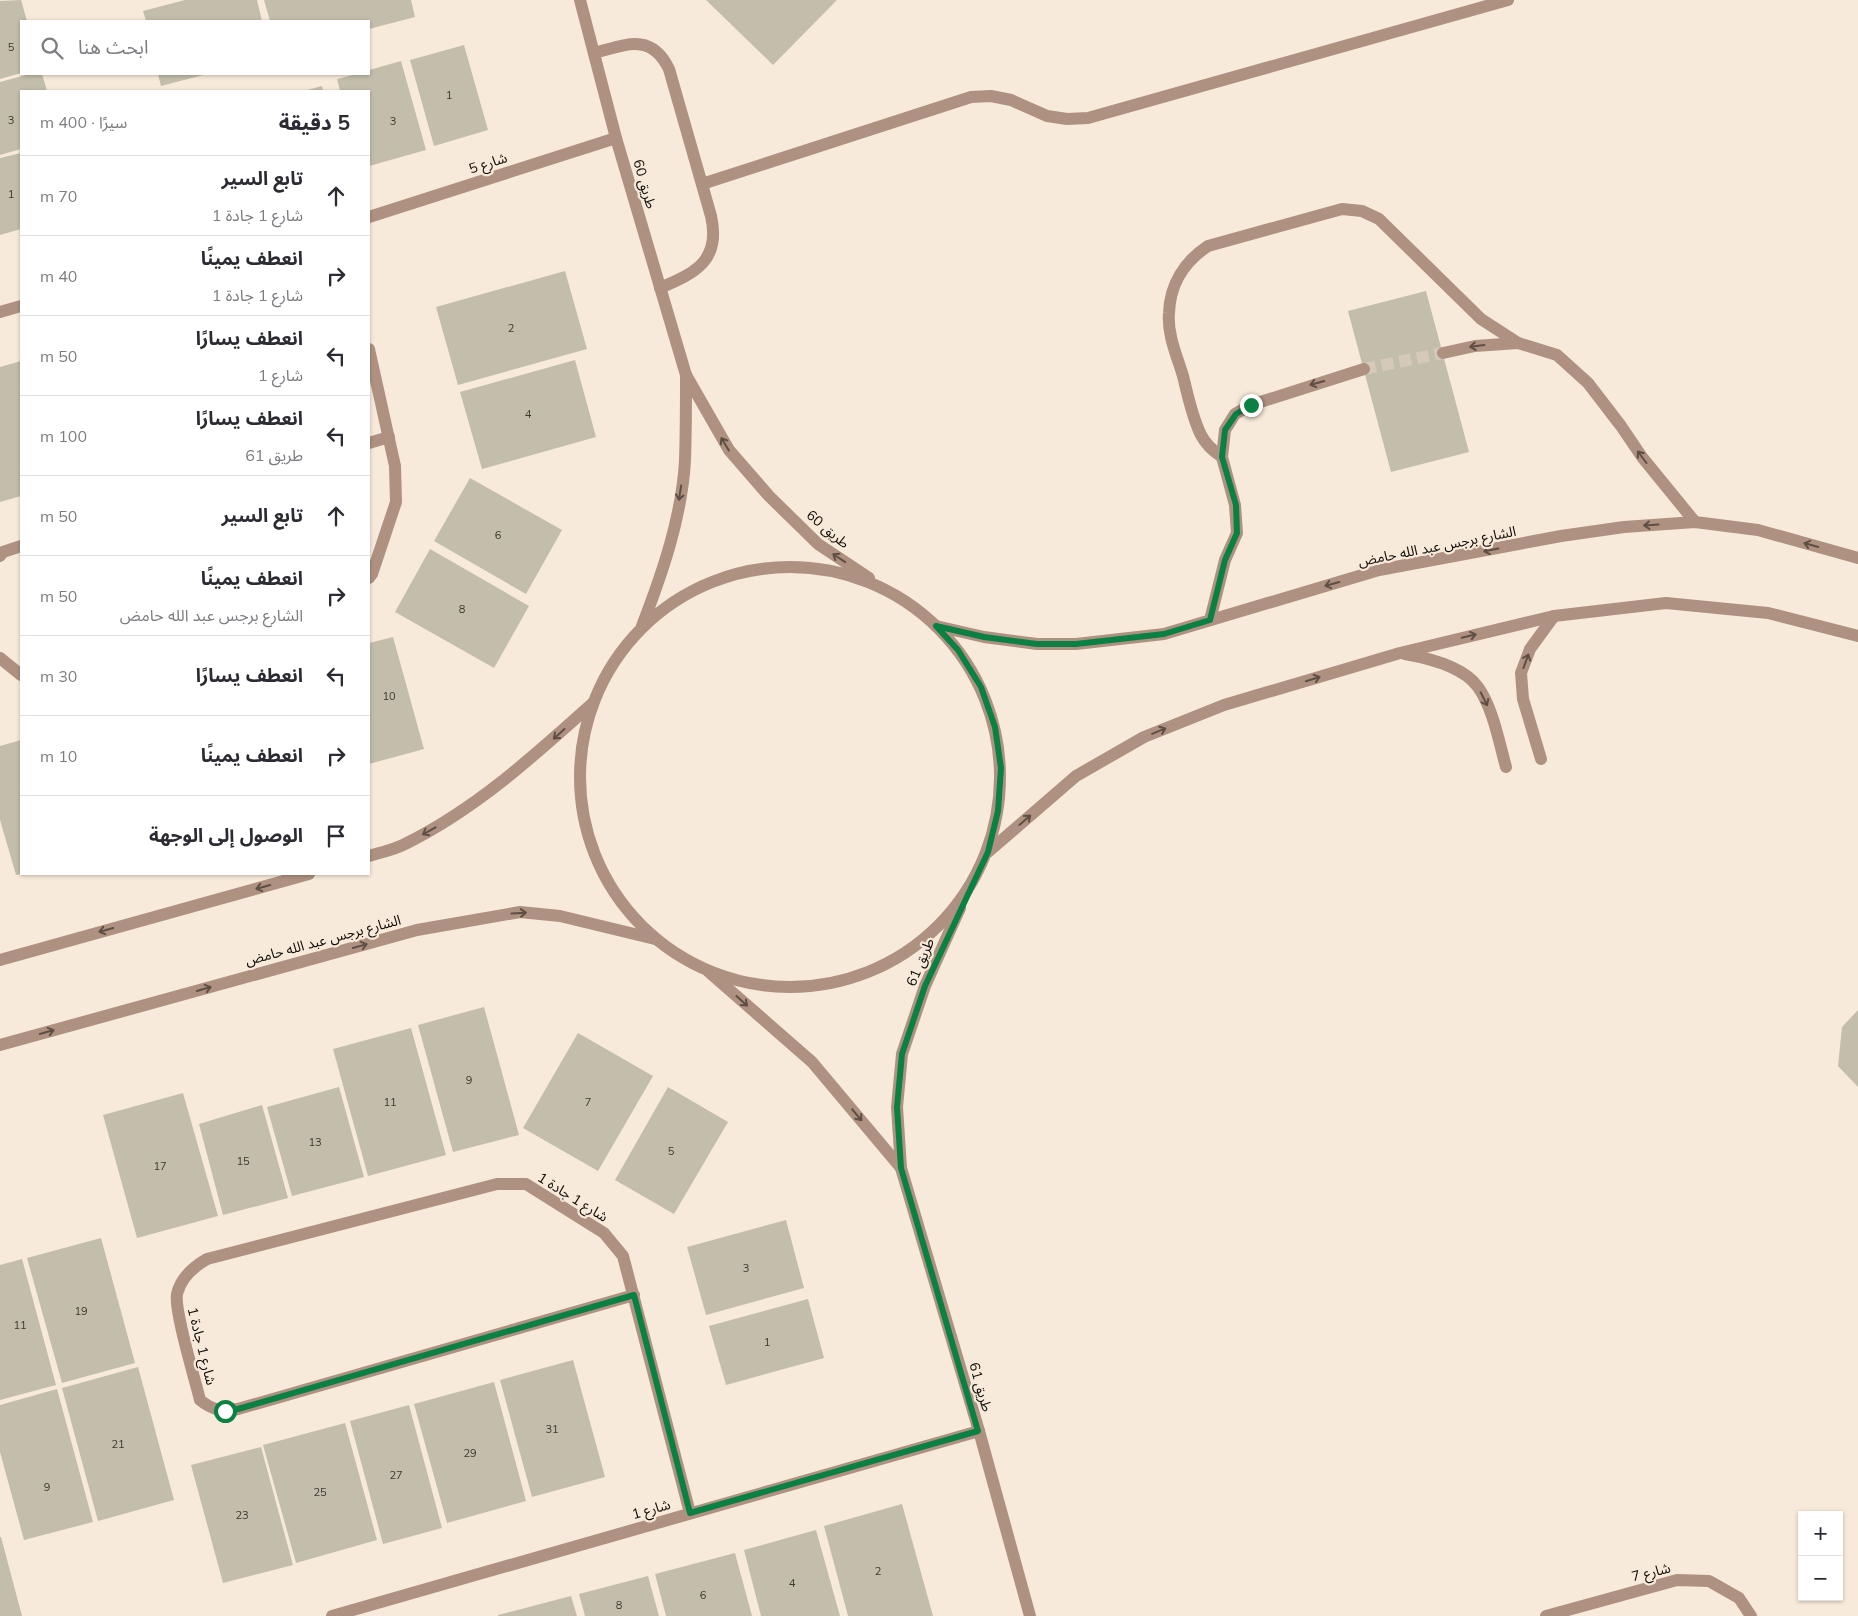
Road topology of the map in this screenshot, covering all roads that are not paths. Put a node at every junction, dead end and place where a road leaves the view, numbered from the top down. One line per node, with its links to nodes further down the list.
1 (580, 0): 3 (street, طريق 60)
2 (1508, 0): 5 (street)
3 (594, 53): 4 (street, طريق 60); 5 (street)
4 (616, 138): 6 (street, شارع 5); 7 (street, طريق 60)
5 (702, 184): 7 (street)
6 (370, 217)
7 (660, 288): 14 (street, طريق 60)
8 (20, 306): 9 (street)
9 (0, 312)
10 (1518, 343): 11 (street, one-way to 11); 17 (street); 18 (street, one-way to 10)
11 (1443, 353)
12 (370, 354): 15 (street)
13 (1364, 369): 17 (street, one-way to 17)
14 (686, 375): 23 (street, طريق 60, one-way to 14); 27 (street, طريق 60, one-way to 27)
15 (388, 437): 16 (street); 22 (street)
16 (370, 443)
17 (1222, 457): 25 (street)
18 (1695, 522): 21 (street, الشارع برجس عبد الله حامض, one-way to 18); 25 (street, الشارع برجس عبد الله حامض, one-way to 25)
19 (20, 546): 20 (street)
20 (0, 556)
21 (1858, 558)
22 (370, 577)
23 (894, 595): 26 (street); 27 (street)
24 (1554, 616): 28 (street); 29 (street, one-way to 24); 33 (street, one-way to 24)
25 (1210, 620): 26 (street, الشارع برجس عبد الله حامض)
26 (936, 626): 35 (street)
27 (640, 632): 32 (street)
28 (1858, 636)
29 (1400, 653): 34 (street, one-way to 34); 35 (street, one-way to 29)
30 (0, 658): 31 (street)
31 (20, 675)
32 (595, 701): 36 (street, one-way to 36); 39 (street)
33 (1541, 759)
34 (1506, 767)
35 (988, 852): 38 (street)
36 (370, 856)
37 (306, 875): 40 (street, one-way to 40)
38 (968, 890): 41 (street); 43 (street, طريق 61)
39 (658, 940): 41 (street); 42 (street, الشارع برجس عبد الله حامض, one-way to 39)
40 (0, 960)
41 (705, 969): 43 (street, طريق 61, one-way to 43)
42 (0, 1045)
43 (901, 1168): 45 (street, طريق 61)
44 (634, 1295): 44 (street, شارع 1 جادة 1); 46 (street, شارع 1 جادة 1)
45 (978, 1431): 46 (street, شارع 1); 48 (street, طريق 61)
46 (690, 1513): 47 (street, شارع 1)
47 (332, 1616)
48 (1030, 1616)
49 (1546, 1616): 50 (street, شارع 7)
50 (1751, 1616)

